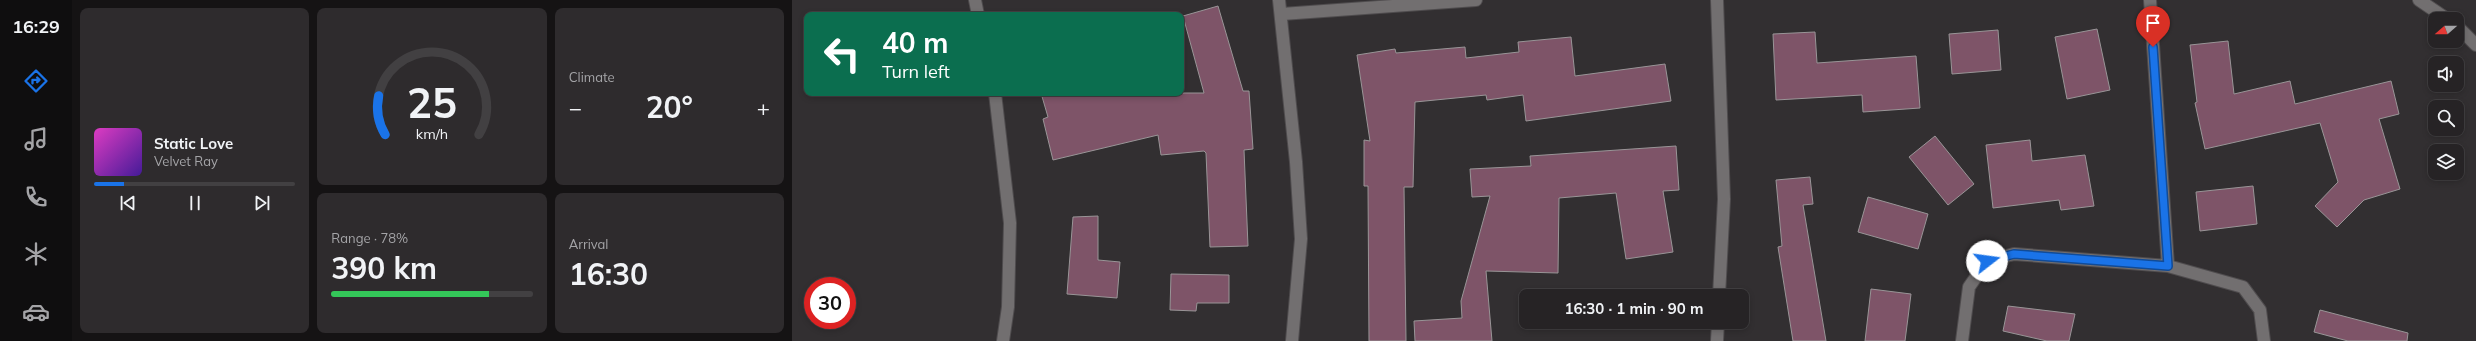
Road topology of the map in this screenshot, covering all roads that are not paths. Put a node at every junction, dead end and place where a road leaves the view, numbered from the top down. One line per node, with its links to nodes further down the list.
1 (974, 0): 7 (street)
2 (1279, 0): 9 (street)
3 (1476, 0): 9 (street)
4 (1717, 0): 14 (street)
5 (2150, 0): 13 (street)
6 (2419, 0): 8 (street)
7 (977, 12)
8 (2437, 12)
9 (1282, 14): 17 (street)
10 (2464, 33): 11 (street)
11 (2476, 45)
12 (994, 96): 16 (street)
13 (2168, 266): 19 (street); 20 (street)
14 (1719, 289)
15 (1718, 329): 18 (street)
16 (1003, 341)
17 (1292, 341)
18 (1717, 341)
19 (1962, 341)
20 (2264, 341)

